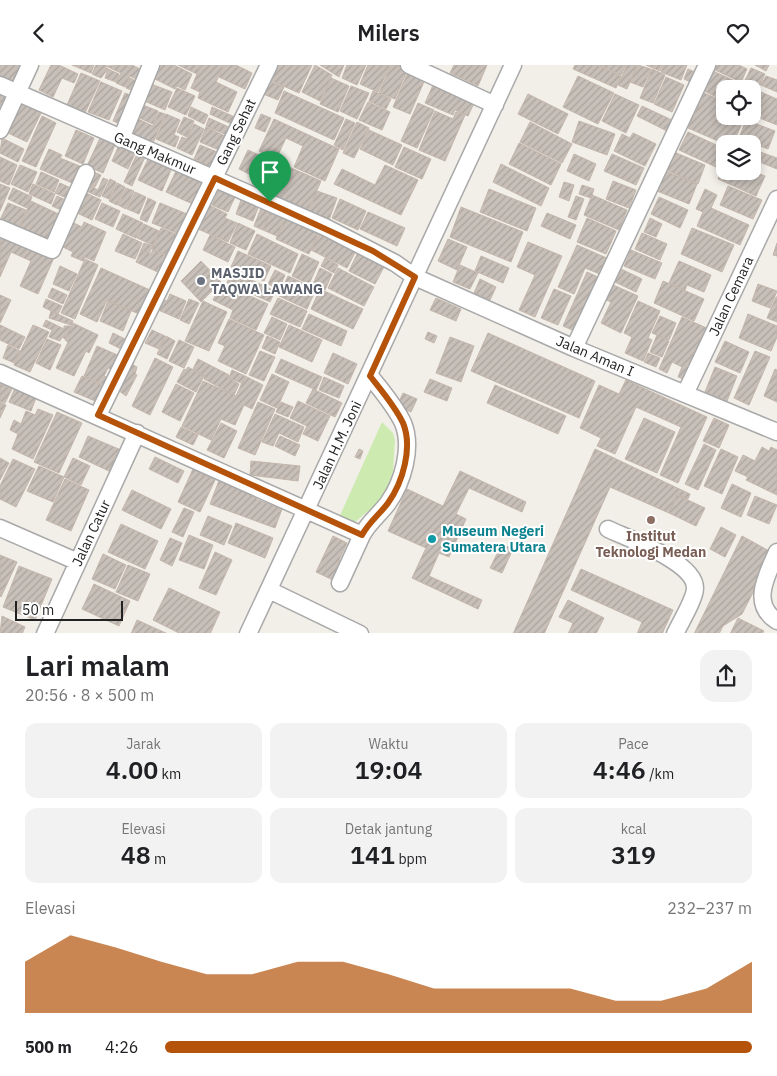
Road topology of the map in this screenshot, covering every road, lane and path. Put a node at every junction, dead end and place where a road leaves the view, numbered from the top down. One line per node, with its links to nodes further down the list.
1 (30, 65): 8 (street)
2 (151, 65): 11 (street)
3 (269, 65): 13 (street, Gang Sehat)
4 (409, 65): 9 (street)
5 (513, 65): 9 (street, Jalan H.M. Joni)
6 (707, 65): 17 (street)
7 (0, 85): 8 (street, Gang Makmur)
8 (18, 93): 10 (street); 11 (street, Gang Makmur)
9 (495, 105): 16 (street, Jalan H.M. Joni)
10 (0, 130)
11 (121, 139): 13 (street, Gang Makmur)
12 (86, 173): 15 (street)
13 (215, 178): 16 (street, Gang Makmur); 21 (street, Gang Sehat)
14 (777, 199): 20 (street, Jalan Cemara)
15 (0, 228)
16 (415, 277): 17 (street, Jalan Aman I); 19 (street, Jalan H.M. Joni)
17 (574, 348): 20 (street, Jalan Aman I)
18 (0, 373): 21 (street)
19 (370, 376): 24 (street, Jalan H.M. Joni); 27 (street)
20 (685, 394): 22 (street, Jalan Aman I)
21 (98, 415): 23 (street)
22 (777, 432)
23 (137, 433): 24 (street); 29 (street, Jalan Catur)
24 (306, 509): 27 (street); 31 (street, Jalan H.M. Joni)
25 (0, 528): 29 (street)
26 (608, 529): 36 (street)
27 (362, 535): 30 (street)
28 (777, 552): 32 (street)
29 (78, 562): 33 (street, Jalan Catur)
30 (340, 583)
31 (269, 590): 34 (street, Jalan H.M. Joni); 35 (street)
32 (777, 621)
33 (45, 633)
34 (248, 633)
35 (360, 633)
36 (675, 633)

